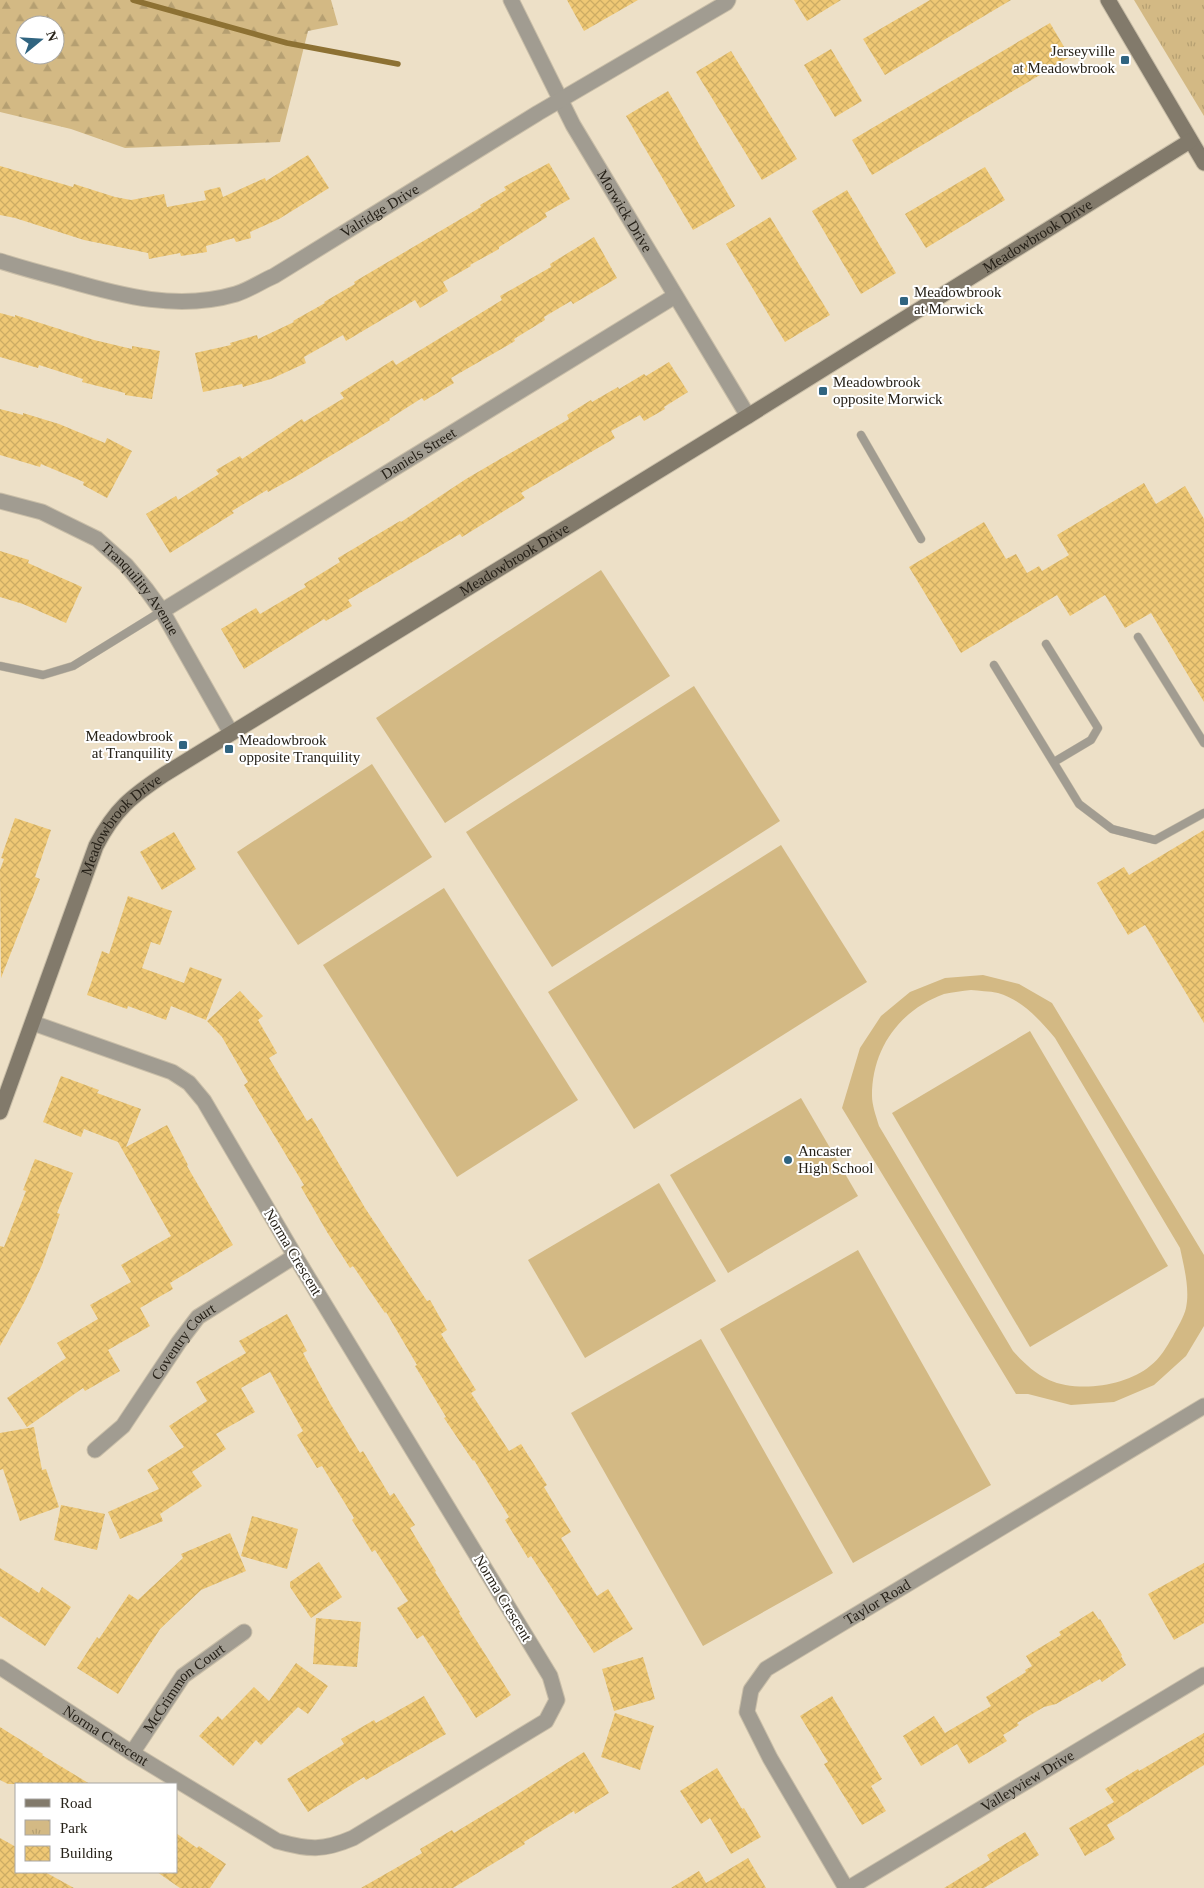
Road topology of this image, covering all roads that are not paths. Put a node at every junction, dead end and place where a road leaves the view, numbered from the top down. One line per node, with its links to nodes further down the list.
1 (511, 0): 4 (street, Morwick Drive)
2 (728, 0): 4 (street, Valridge Drive)
3 (1108, 0): 5 (street)
4 (560, 100): 7 (street, Valridge Drive); 8 (street, Morwick Drive)
5 (1190, 141): 6 (street); 9 (street, Meadowbrook Drive)
6 (1204, 163)
7 (0, 261)
8 (675, 296): 9 (street, Morwick Drive); 13 (street, Daniels Street)
9 (748, 416): 18 (street, Meadowbrook Drive)
10 (861, 435): 12 (lane)
11 (0, 501): 13 (street, Tranquility Avenue)
12 (921, 539)
13 (162, 611): 17 (lane); 18 (street, Tranquility Avenue)
14 (1138, 637): 19 (lane)
15 (1046, 644): 20 (lane)
16 (994, 665): 20 (lane)
17 (0, 666)
18 (231, 733): 22 (street, Meadowbrook Drive)
19 (1204, 743)
20 (1054, 762): 21 (lane)
21 (1204, 813)
22 (33, 1023): 23 (street, Meadowbrook Drive); 24 (street, Norma Crescent)
23 (0, 1112)
24 (295, 1256): 26 (street, Coventry Court); 30 (street, Norma Crescent)
25 (1204, 1406): 31 (street, Taylor Road)
26 (96, 1450)
27 (244, 1632): 30 (street, McCrimmon Court)
28 (0, 1667): 30 (street, Norma Crescent)
29 (1204, 1676): 31 (street, Valleyview Drive)
30 (132, 1753)
31 (848, 1888)

